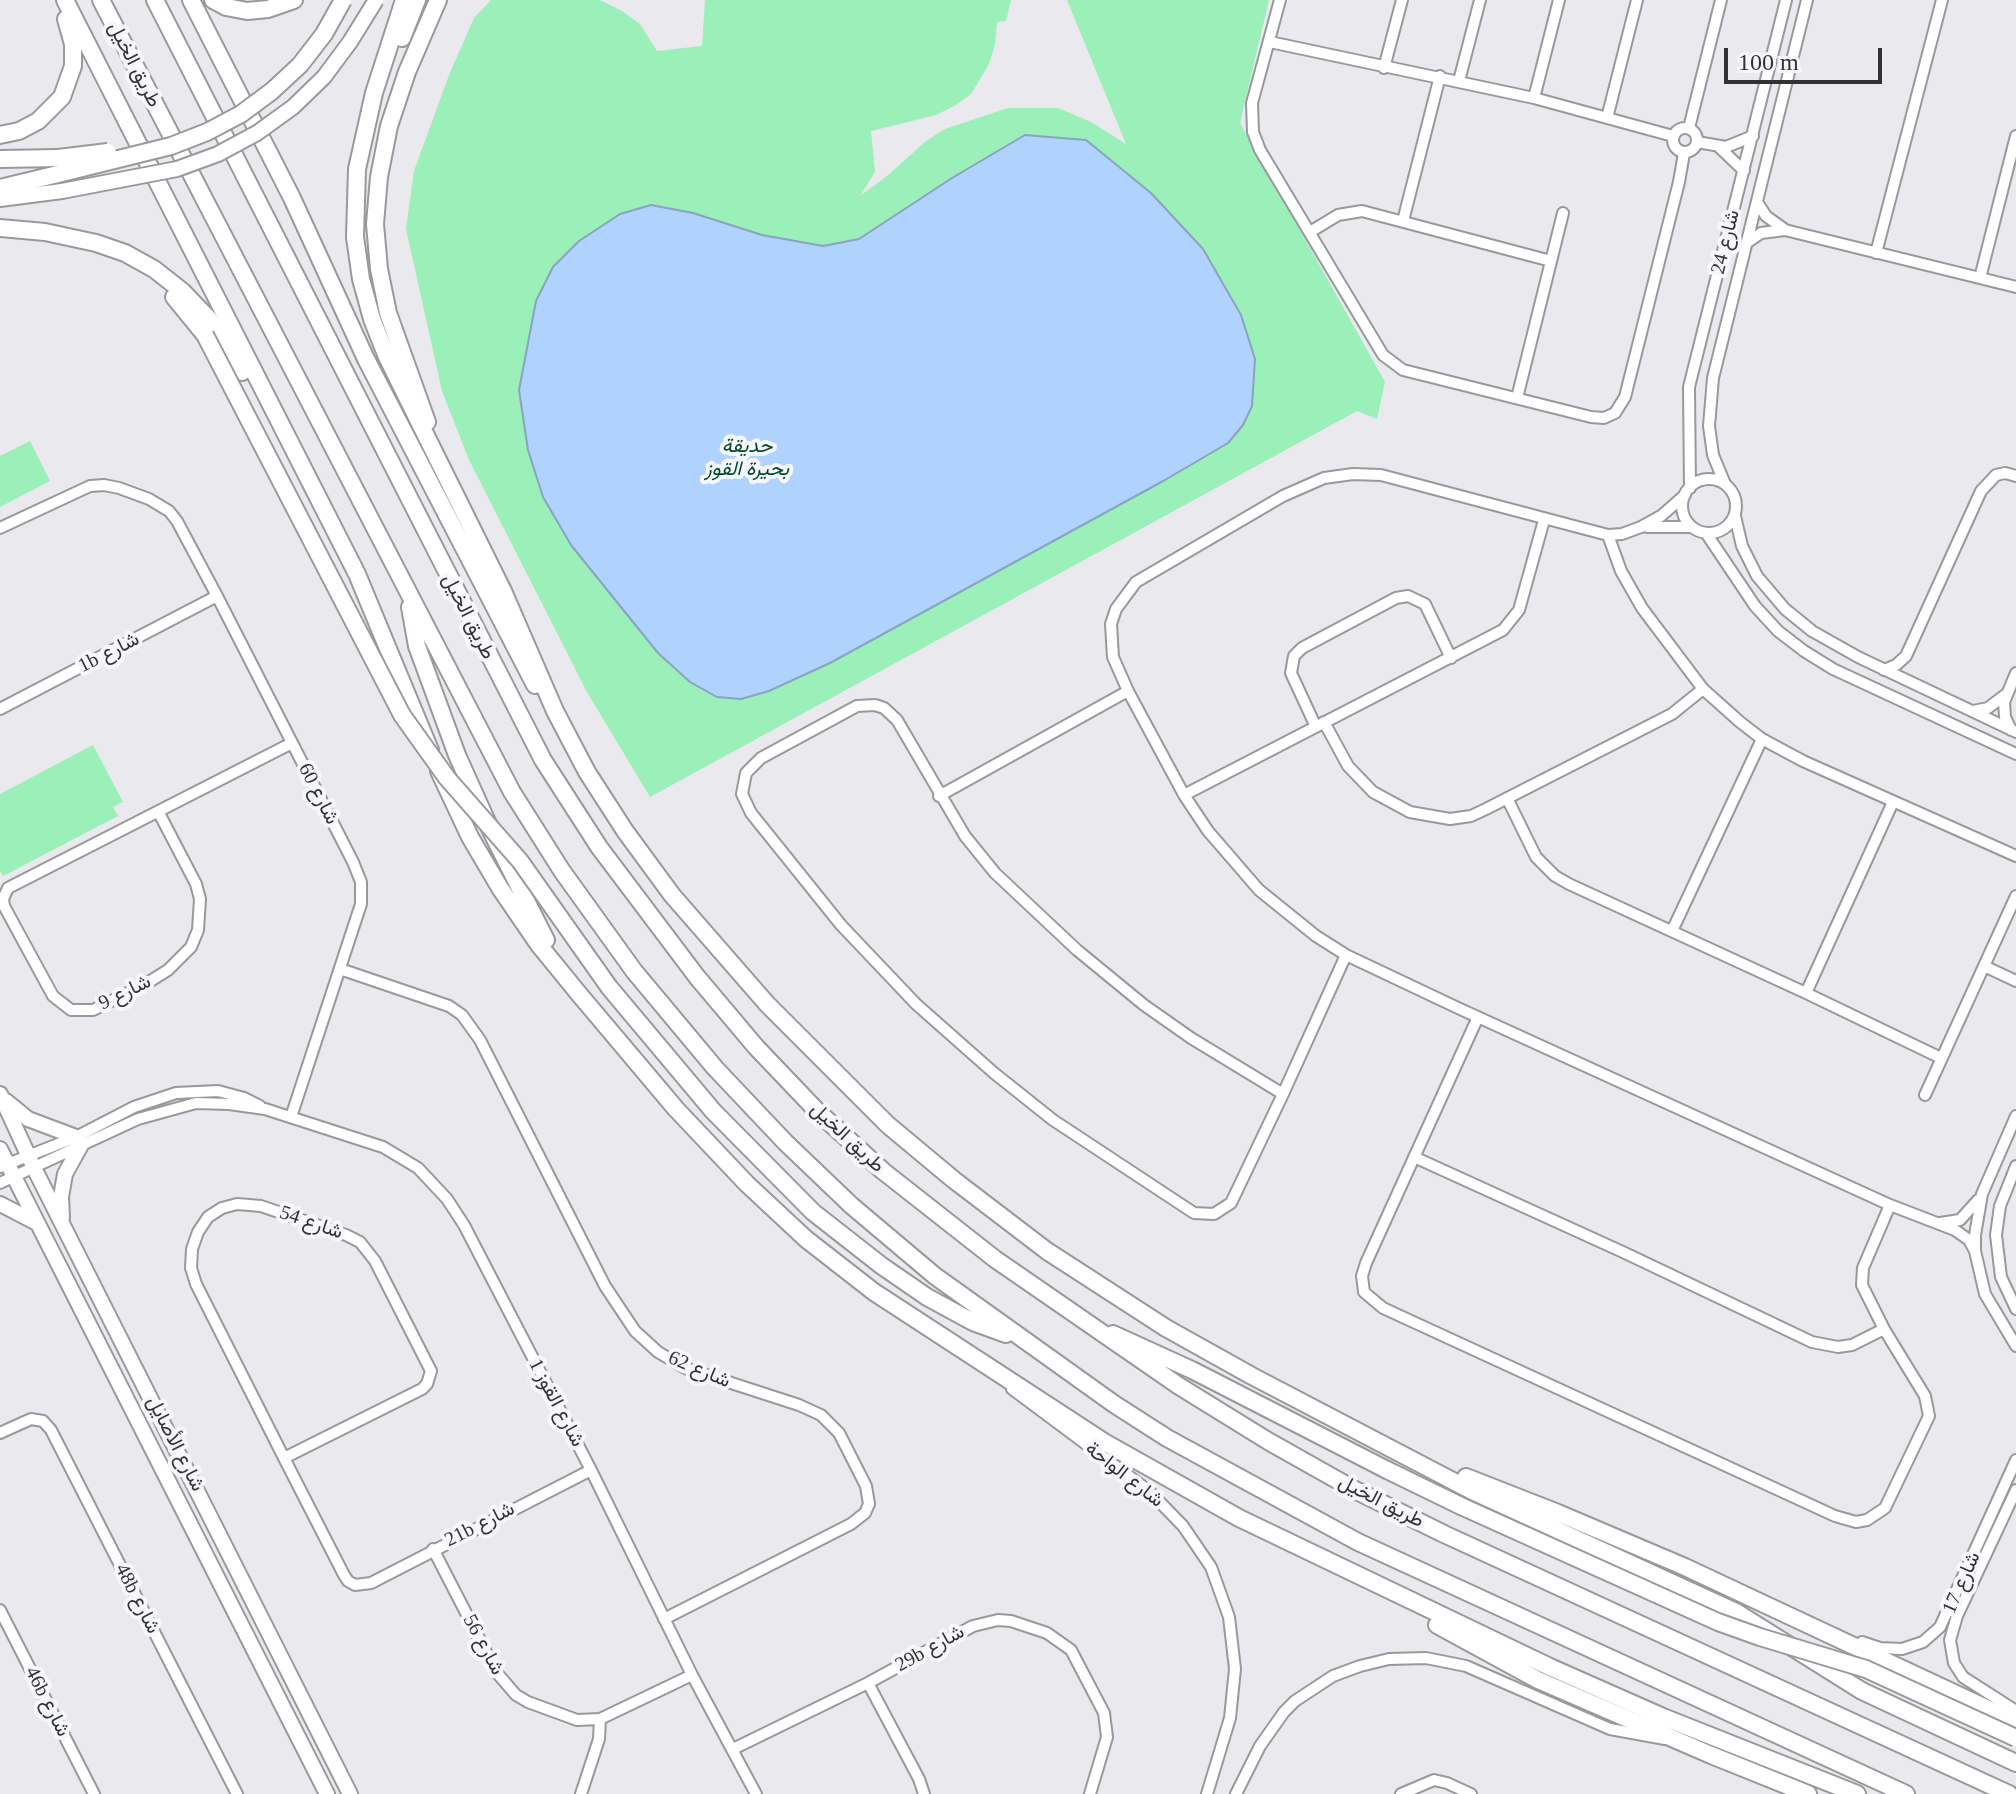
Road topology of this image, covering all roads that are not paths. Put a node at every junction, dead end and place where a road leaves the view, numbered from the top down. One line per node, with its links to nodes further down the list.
1 (56, 0): 30 (highway)
2 (65, 0): 68 (highway)
3 (101, 0): 67 (highway, طريق الخيل)
4 (155, 0): 118 (highway, طريق الخيل)
5 (191, 0): 76 (highway)
6 (213, 0): 7 (highway)
7 (294, 0)
8 (343, 0): 38 (highway, bridge)
9 (376, 0): 41 (main road, bridge)
10 (404, 0): 28 (highway)
11 (417, 0): 28 (highway)
12 (438, 0): 55 (highway)
13 (1280, 0): 22 (street)
14 (1402, 0): 23 (street)
15 (1480, 0): 25 (street)
16 (1559, 0): 26 (street)
17 (1637, 0): 27 (street)
18 (1721, 0): 29 (street)
19 (1786, 0): 32 (street, شارع 24)
20 (1807, 0): 42 (street, شارع 24)
21 (1942, 0): 50 (street)
22 (1270, 42): 23 (street); 47 (street)
23 (1384, 68): 24 (street)
24 (1440, 76): 25 (street); 44 (street)
25 (1459, 81): 26 (street)
26 (1534, 98): 27 (street)
27 (1607, 118): 31 (street)
28 (365, 124): 55 (highway)
29 (1689, 128): 31 (street); 34 (street)
30 (0, 135)
31 (1673, 136): 36 (street)
32 (1753, 136): 35 (street); 39 (street, شارع 24)
33 (2016, 136): 52 (street)
34 (1697, 142): 35 (street); 36 (street)
35 (1719, 147): 39 (street)
36 (1684, 153): 54 (street)
37 (0, 159): 38 (highway)
38 (58, 166): 40 (highway)
39 (1744, 171): 58 (street, شارع 24)
40 (0, 188)
41 (0, 199)
42 (1757, 202): 46 (street); 49 (street, شارع 24)
43 (1563, 213): 51 (street)
44 (1403, 221): 47 (street); 51 (street)
45 (0, 228): 48 (highway)
46 (1785, 230): 49 (street); 50 (street)
47 (1310, 232): 54 (street)
48 (65, 236): 68 (highway); 120 (highway, bridge)
49 (1748, 242): 57 (street, شارع 24)
50 (1876, 253): 52 (street)
51 (1551, 261): 54 (street)
52 (1980, 278): 53 (street)
53 (2016, 287)
54 (1517, 398)
55 (428, 440): 76 (highway)
56 (2016, 476): 70 (street)
57 (1725, 484): 58 (street); 59 (street)
58 (1688, 491): 61 (street); 62 (street)
59 (1735, 516): 64 (street); 70 (street)
60 (1544, 520): 65 (street); 69 (street); 73 (street)
61 (1641, 527): 62 (street); 65 (street)
62 (1692, 527): 64 (street)
63 (0, 528): 66 (street, شارع 60)
64 (1706, 533): 82 (street)
65 (1608, 535): 72 (street)
66 (217, 596): 75 (street, 1b شارع); 81 (street, شارع 60)
67 (410, 598): 94 (highway); 120 (highway, طريق الخيل)
68 (385, 636): 94 (highway)
69 (1451, 658): 78 (street); 78 (street)
70 (1884, 670): 77 (street)
71 (2016, 673): 74 (street)
72 (1703, 689): 80 (street); 85 (street)
73 (1128, 691): 83 (street); 84 (street)
74 (2005, 695): 77 (street); 79 (street)
75 (0, 709)
76 (555, 711): 126 (highway)
77 (1973, 711): 79 (street)
78 (1320, 724): 83 (street); 85 (street)
79 (2014, 731)
80 (1762, 739): 86 (street); 90 (street)
81 (292, 743): 87 (street, شارع 9); 93 (street, شارع 60)
82 (2016, 754)
83 (1184, 795): 91 (street)
84 (939, 796): 100 (street); 100 (street)
85 (1507, 798): 90 (street)
86 (1893, 802): 88 (street); 96 (street)
87 (159, 813): 87 (street, شارع 9)
88 (2016, 856)
89 (2016, 896): 92 (street)
90 (1672, 931): 96 (street)
91 (1346, 955): 97 (street); 100 (street)
92 (1984, 966): 95 (street); 98 (street)
93 (340, 969): 103 (street, شارع 60); 134 (street, شارع 62)
94 (560, 972): 122 (highway)
95 (2016, 981)
96 (1806, 993): 98 (street)
97 (1478, 1017): 106 (street); 112 (street)
98 (1941, 1058): 101 (street)
99 (0, 1093): 104 (main road); 107 (main road, شارع الأصايل)
100 (1283, 1094)
101 (1925, 1095)
102 (2016, 1116): 110 (street)
103 (291, 1117): 104 (street, شارع القوز 1); 127 (street, شارع القوز 1)
104 (78, 1141): 107 (street, شارع القوز 1); 113 (main road)
105 (0, 1149): 109 (main road, شارع الأصايل)
106 (1414, 1157): 119 (street); 119 (street)
107 (31, 1161): 109 (street, شارع القوز 1); 113 (main road, شارع الأصايل)
108 (2016, 1166): 117 (street)
109 (5, 1173): 114 (main road, شارع الأصايل)
110 (1982, 1194): 115 (street); 116 (street)
111 (0, 1204): 114 (main road)
112 (1890, 1205): 115 (street); 119 (street)
113 (62, 1222): 147 (main road, شارع الأصايل)
114 (37, 1223): 146 (main road, شارع الأصايل)
115 (1934, 1223): 116 (street)
116 (1975, 1251): 121 (street)
117 (2016, 1309)
118 (1084, 1323): 140 (highway, bridge); 159 (highway, طريق الخيل)
119 (1884, 1329)
120 (1023, 1339): 158 (highway, طريق الخيل)
121 (2016, 1346)
122 (990, 1369): 131 (highway); 152 (street, شارع الواحة)
123 (0, 1433): 145 (street, 48b شارع)
124 (284, 1458): 124 (street, شارع 54); 130 (street, شارع 54)
125 (2016, 1460): 132 (street, 17 شارع)
126 (1417, 1462): 132 (highway); 143 (highway)
127 (591, 1470): 129 (street, 21b شارع); 134 (street, شارع القوز 1)
128 (2016, 1490): 137 (street, 17 شارع)
129 (433, 1549): 130 (street, 21b شارع); 138 (street, شارع 56)
130 (371, 1583)
131 (1387, 1590): 141 (highway); 157 (highway)
132 (1774, 1609): 139 (highway)
133 (0, 1610): 144 (street, 46b شارع)
134 (664, 1619): 135 (street, شارع القوز 1)
135 (692, 1675): 138 (street); 142 (street, شارع القوز 1)
136 (868, 1683): 142 (street, 29b شارع); 150 (street); 151 (street, 29b شارع)
137 (2016, 1711)
138 (600, 1719): 148 (street)
139 (2016, 1722)
140 (2016, 1738)
141 (1673, 1739): 153 (street); 156 (highway)
142 (733, 1749): 149 (street, شارع القوز 1)
143 (2016, 1763)
144 (94, 1794)
145 (237, 1794)
146 (327, 1794)
147 (350, 1794)
148 (581, 1794)
149 (756, 1794)
150 (924, 1794)
151 (1090, 1794)
152 (1207, 1794)
153 (1236, 1794)
154 (1401, 1794): 155 (street)
155 (1471, 1794)
156 (1808, 1794)
157 (1857, 1794)
158 (1906, 1794)
159 (2009, 1794)

